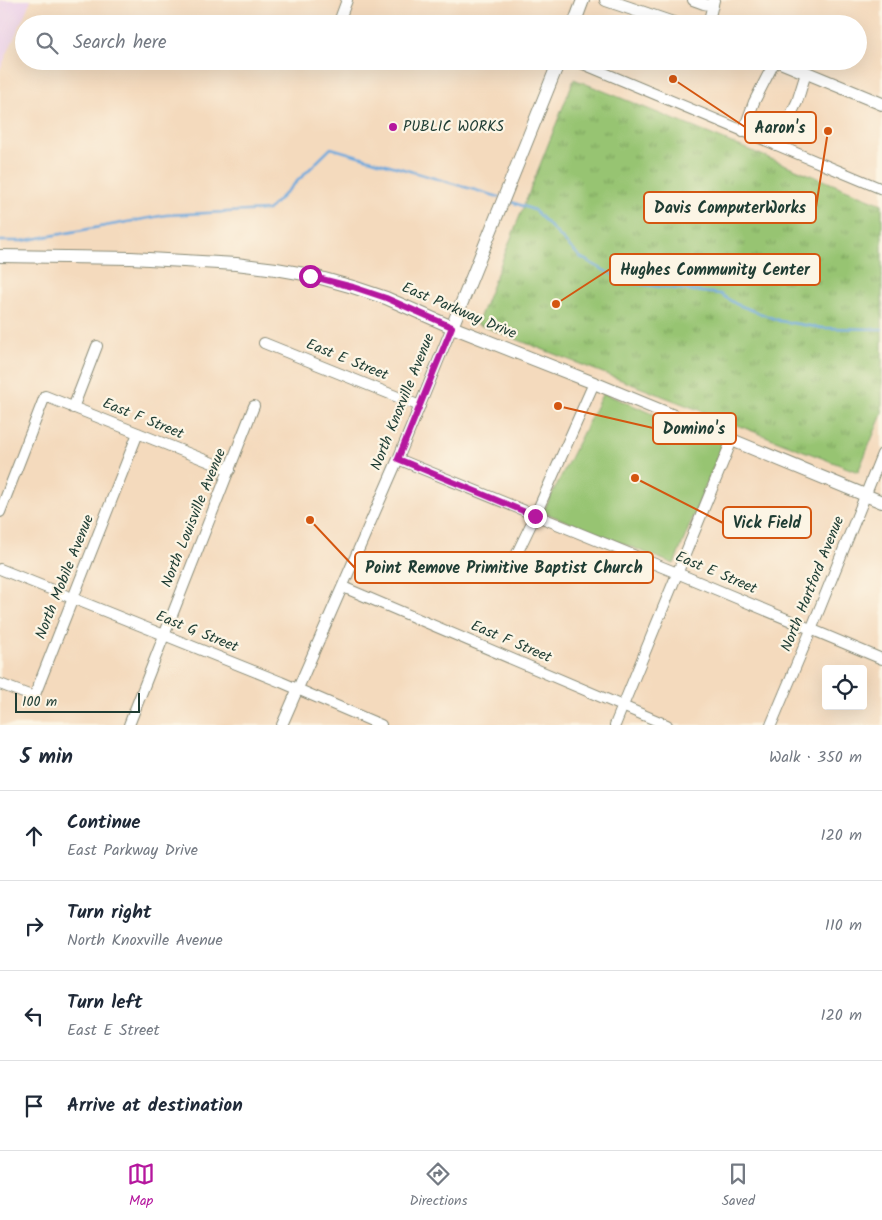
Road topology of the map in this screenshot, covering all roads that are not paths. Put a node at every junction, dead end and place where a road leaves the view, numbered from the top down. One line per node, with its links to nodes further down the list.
1 (347, 0): 6 (street)
2 (583, 0): 7 (main road)
3 (606, 0): 8 (main road)
4 (693, 0): 5 (street)
5 (713, 3)
6 (341, 15)
7 (577, 15)
8 (650, 15)
9 (555, 70): 21 (main road, North Knoxville Avenue)
10 (597, 70): 17 (street)
11 (772, 70): 16 (street)
12 (799, 70): 13 (main road)
13 (806, 73): 14 (street); 15 (main road)
14 (798, 99): 16 (street); 18 (street)
15 (882, 104)
16 (749, 116): 17 (street)
17 (743, 132): 18 (street)
18 (776, 146): 19 (street)
19 (882, 189)
20 (0, 256): 21 (main road, East Parkway Drive)
21 (452, 327): 24 (main road, East Parkway Drive); 26 (street, North Knoxville Avenue)
22 (264, 343): 26 (street, East E Street)
23 (97, 346): 27 (street)
24 (594, 383): 29 (main road, East Parkway Drive); 36 (street)
25 (254, 406): 32 (street, North Louisville Avenue)
26 (420, 406): 31 (street, North Knoxville Avenue)
27 (73, 408): 28 (street, East F Street); 35 (street, East F Street)
28 (138, 433): 32 (street, East F Street); 41 (street, North Mobile Avenue)
29 (732, 440): 33 (main road, East Parkway Drive); 39 (street)
30 (882, 454): 33 (street, North Hartford Avenue)
31 (398, 459): 36 (street, East E Street); 40 (street, North Knoxville Avenue)
32 (230, 470): 43 (street, North Louisville Avenue)
33 (865, 495): 34 (main road, East Parkway Drive); 42 (street, North Hartford Avenue)
34 (882, 502)
35 (0, 512)
36 (535, 516): 37 (street); 39 (street, East E Street)
37 (510, 568)
38 (0, 569): 41 (street, East G Street)
39 (677, 573): 42 (street, East E Street); 47 (street)
40 (343, 587): 46 (street, North Knoxville Avenue); 47 (street, East F Street)
41 (73, 598): 43 (street, East G Street); 45 (street, North Mobile Avenue)
42 (811, 630): 44 (street, East E Street); 53 (street, North Hartford Avenue)
43 (164, 635): 46 (street, East G Street); 48 (street, North Louisville Avenue)
44 (882, 660)
45 (0, 684)
46 (298, 689): 49 (street, North Knoxville Avenue); 50 (street, East G Street)
47 (622, 706): 51 (street); 52 (street, East F Street)
48 (129, 725)
49 (282, 725)
50 (381, 725)
51 (615, 725)
52 (667, 725)
53 (771, 725)

